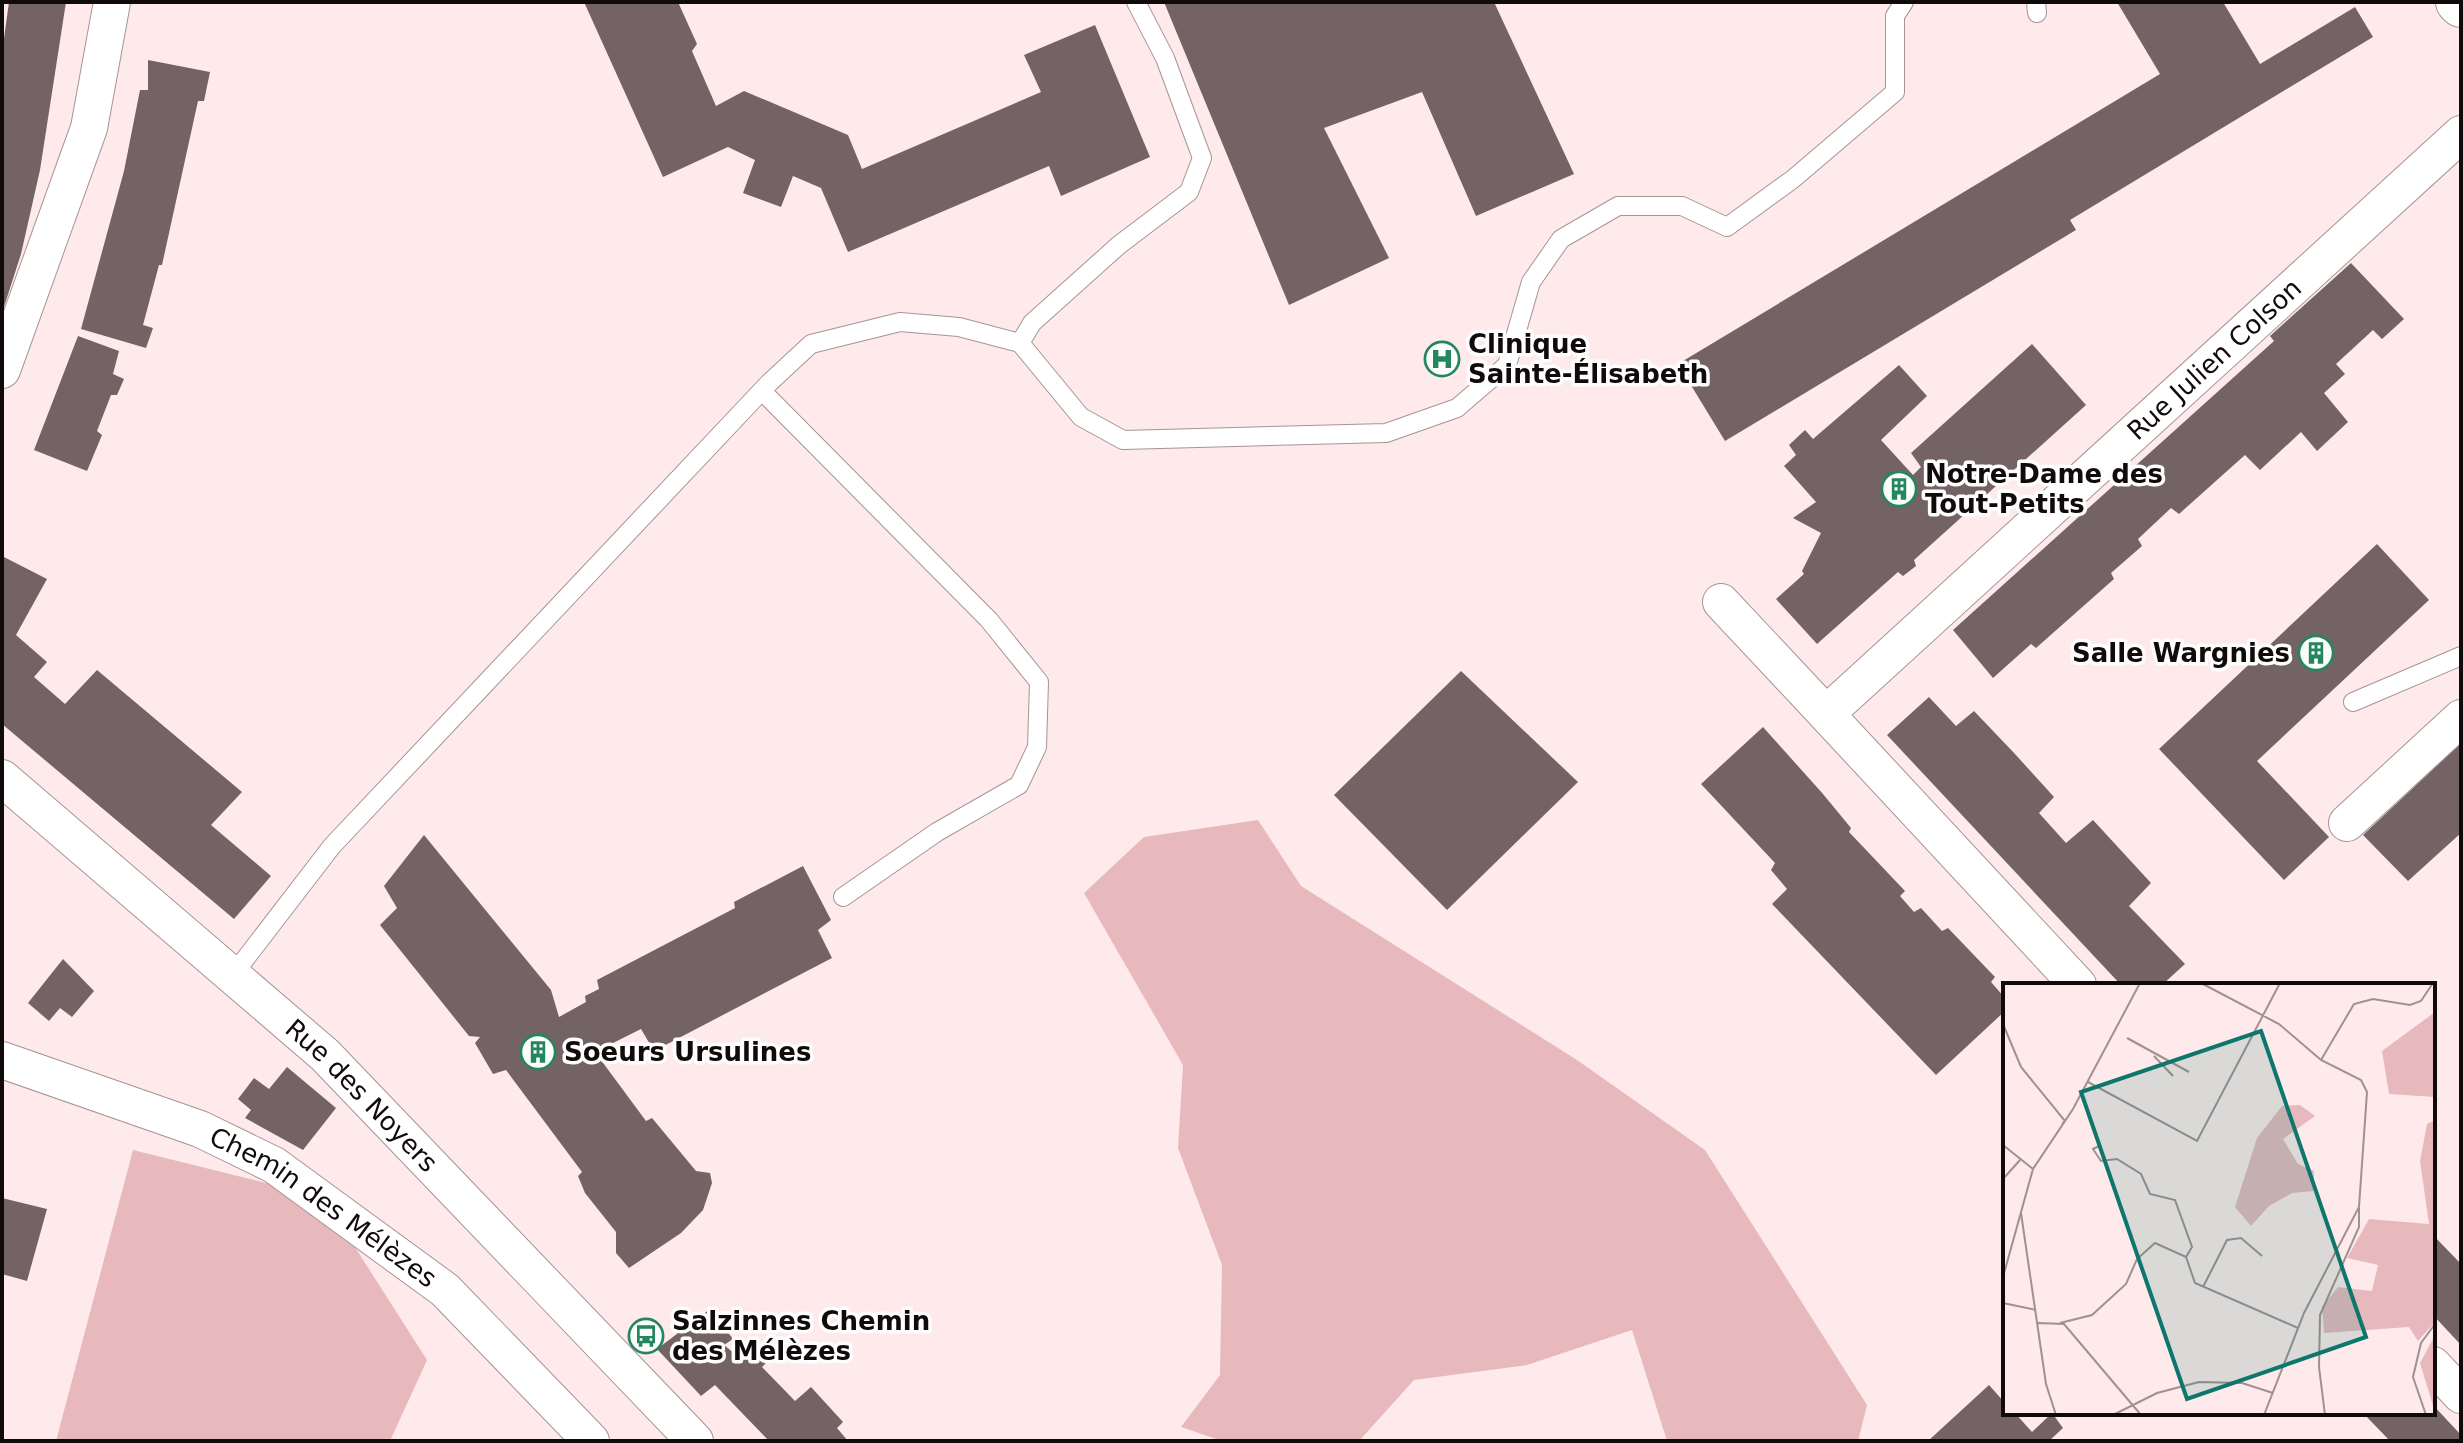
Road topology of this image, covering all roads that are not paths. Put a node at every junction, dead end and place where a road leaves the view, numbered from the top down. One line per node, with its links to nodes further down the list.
1 (112, 2): 6 (street)
2 (1136, 2): 5 (lane)
3 (1904, 2): 5 (lane)
4 (2461, 134): 11 (street, Rue Julien Colson)
5 (1020, 343): 7 (lane)
6 (2, 370)
7 (762, 391): 15 (lane); 16 (lane)
8 (1721, 602): 11 (street)
9 (2461, 656): 10 (lane)
10 (2353, 702)
11 (1826, 714): 17 (street)
12 (2461, 718): 14 (street)
13 (2, 778): 16 (street, Rue des Noyers)
14 (2347, 823)
15 (843, 897)
16 (232, 976): 22 (street, Rue des Noyers)
17 (2076, 983)
18 (2, 1060): 21 (street, Chemin des Mélèzes)
19 (2435, 1367): 20 (street)
20 (2461, 1395)
21 (591, 1441)
22 (695, 1441)

